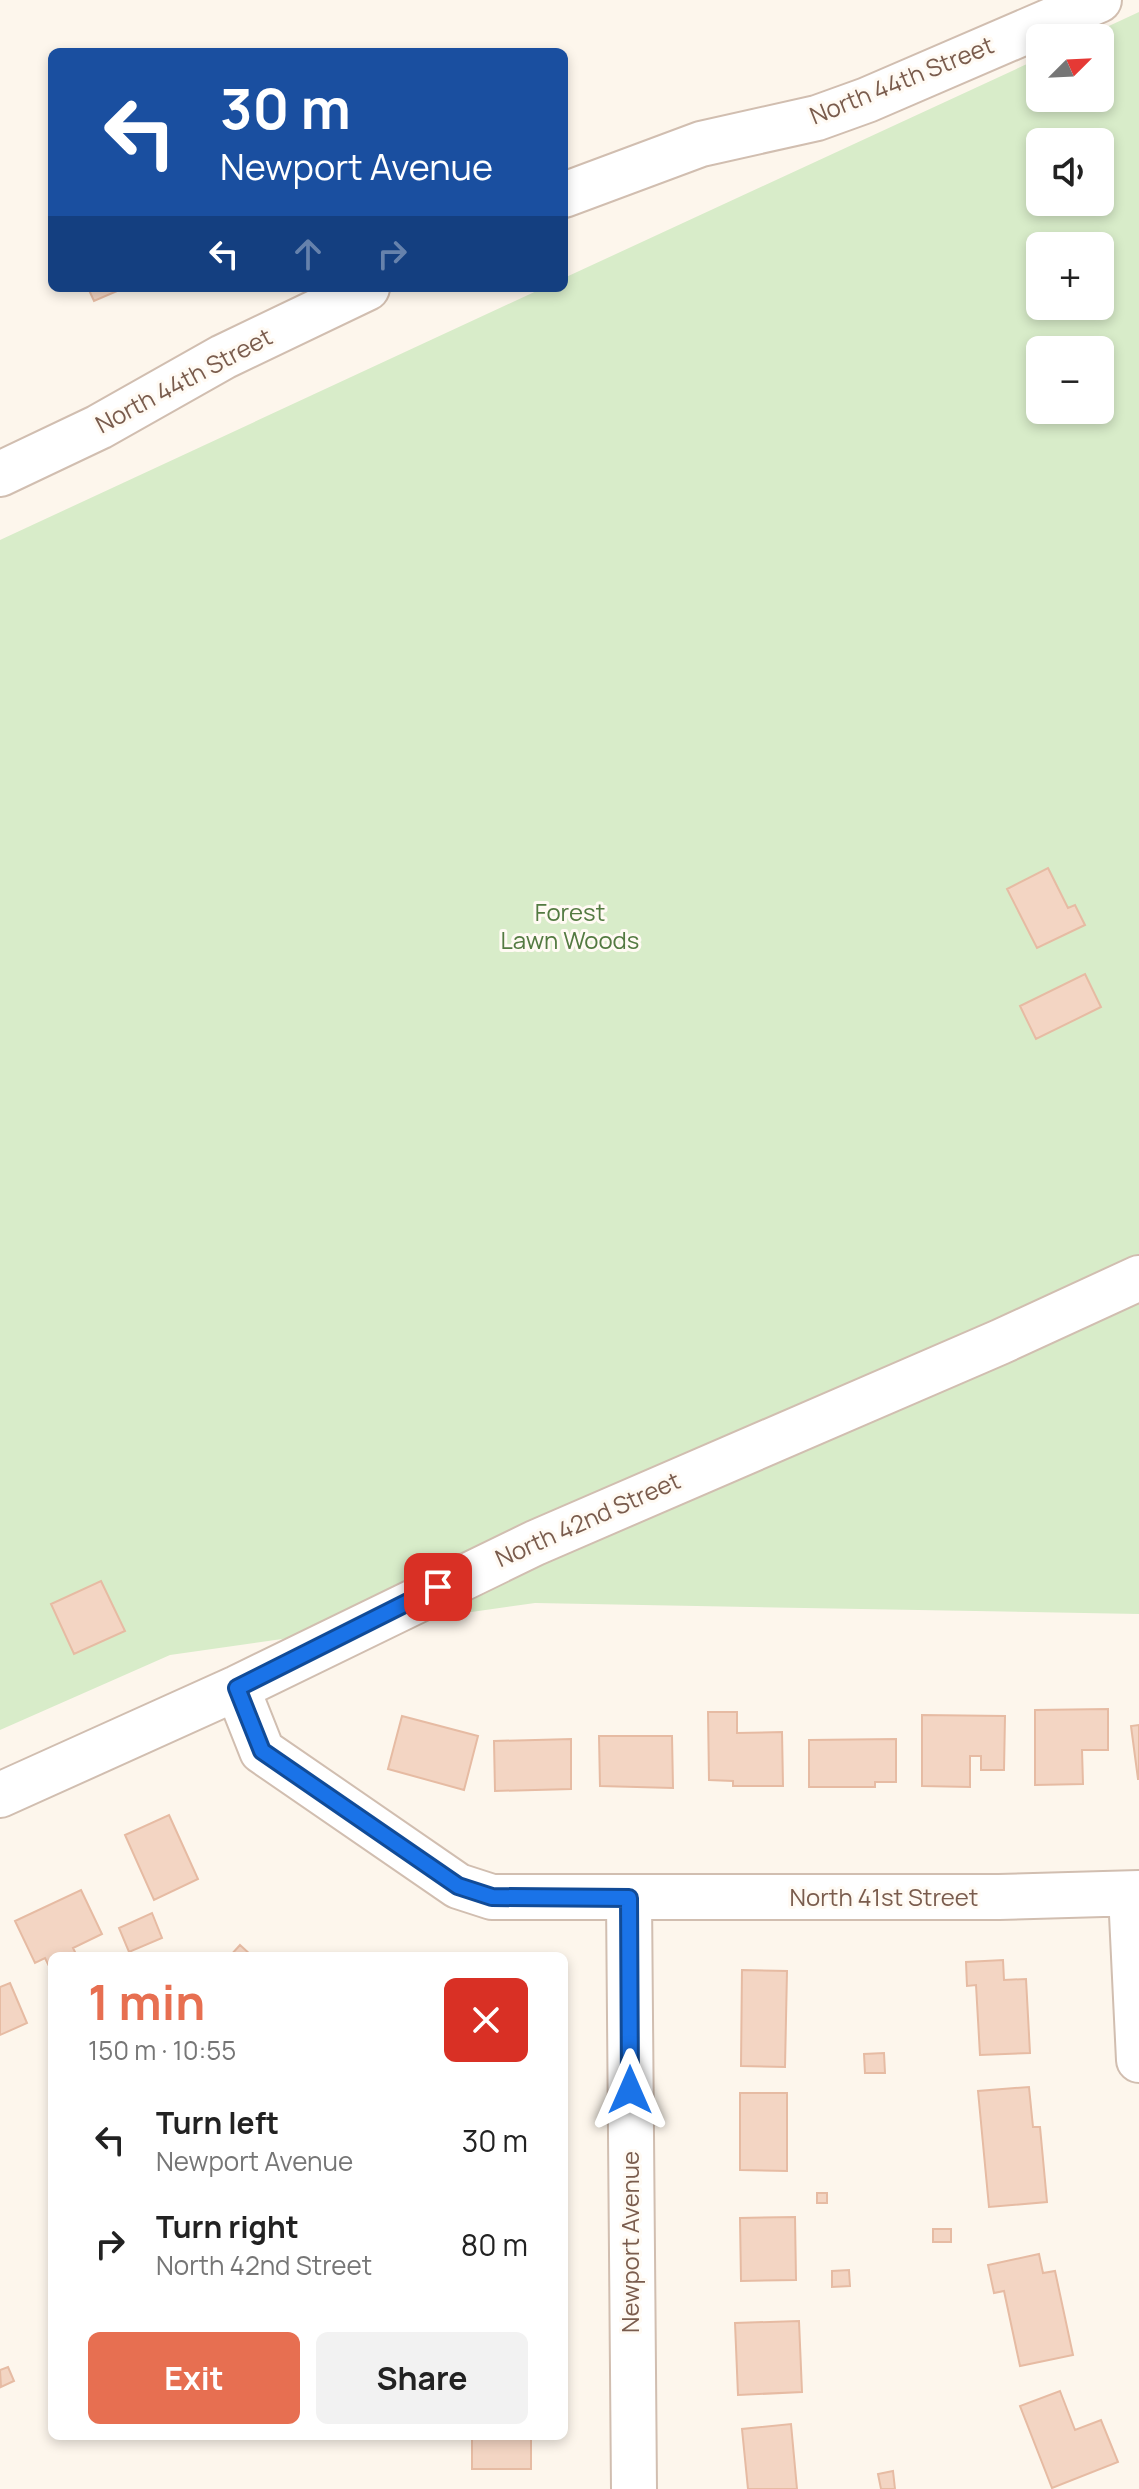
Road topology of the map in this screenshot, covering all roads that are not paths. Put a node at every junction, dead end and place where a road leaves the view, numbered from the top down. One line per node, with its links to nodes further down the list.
1 (1099, 0): 2 (street, North 44th Street)
2 (568, 194)
3 (359, 292): 4 (street, North 44th Street)
4 (0, 474)
5 (1139, 1278): 6 (street, North 42nd Street)
6 (237, 1688): 7 (street, North 42nd Street); 9 (street)
7 (0, 1795)
8 (1135, 1893): 9 (street, North 41st Street); 10 (street)
9 (629, 1898): 11 (street, Newport Avenue)
10 (1139, 2060)
11 (634, 2489)

